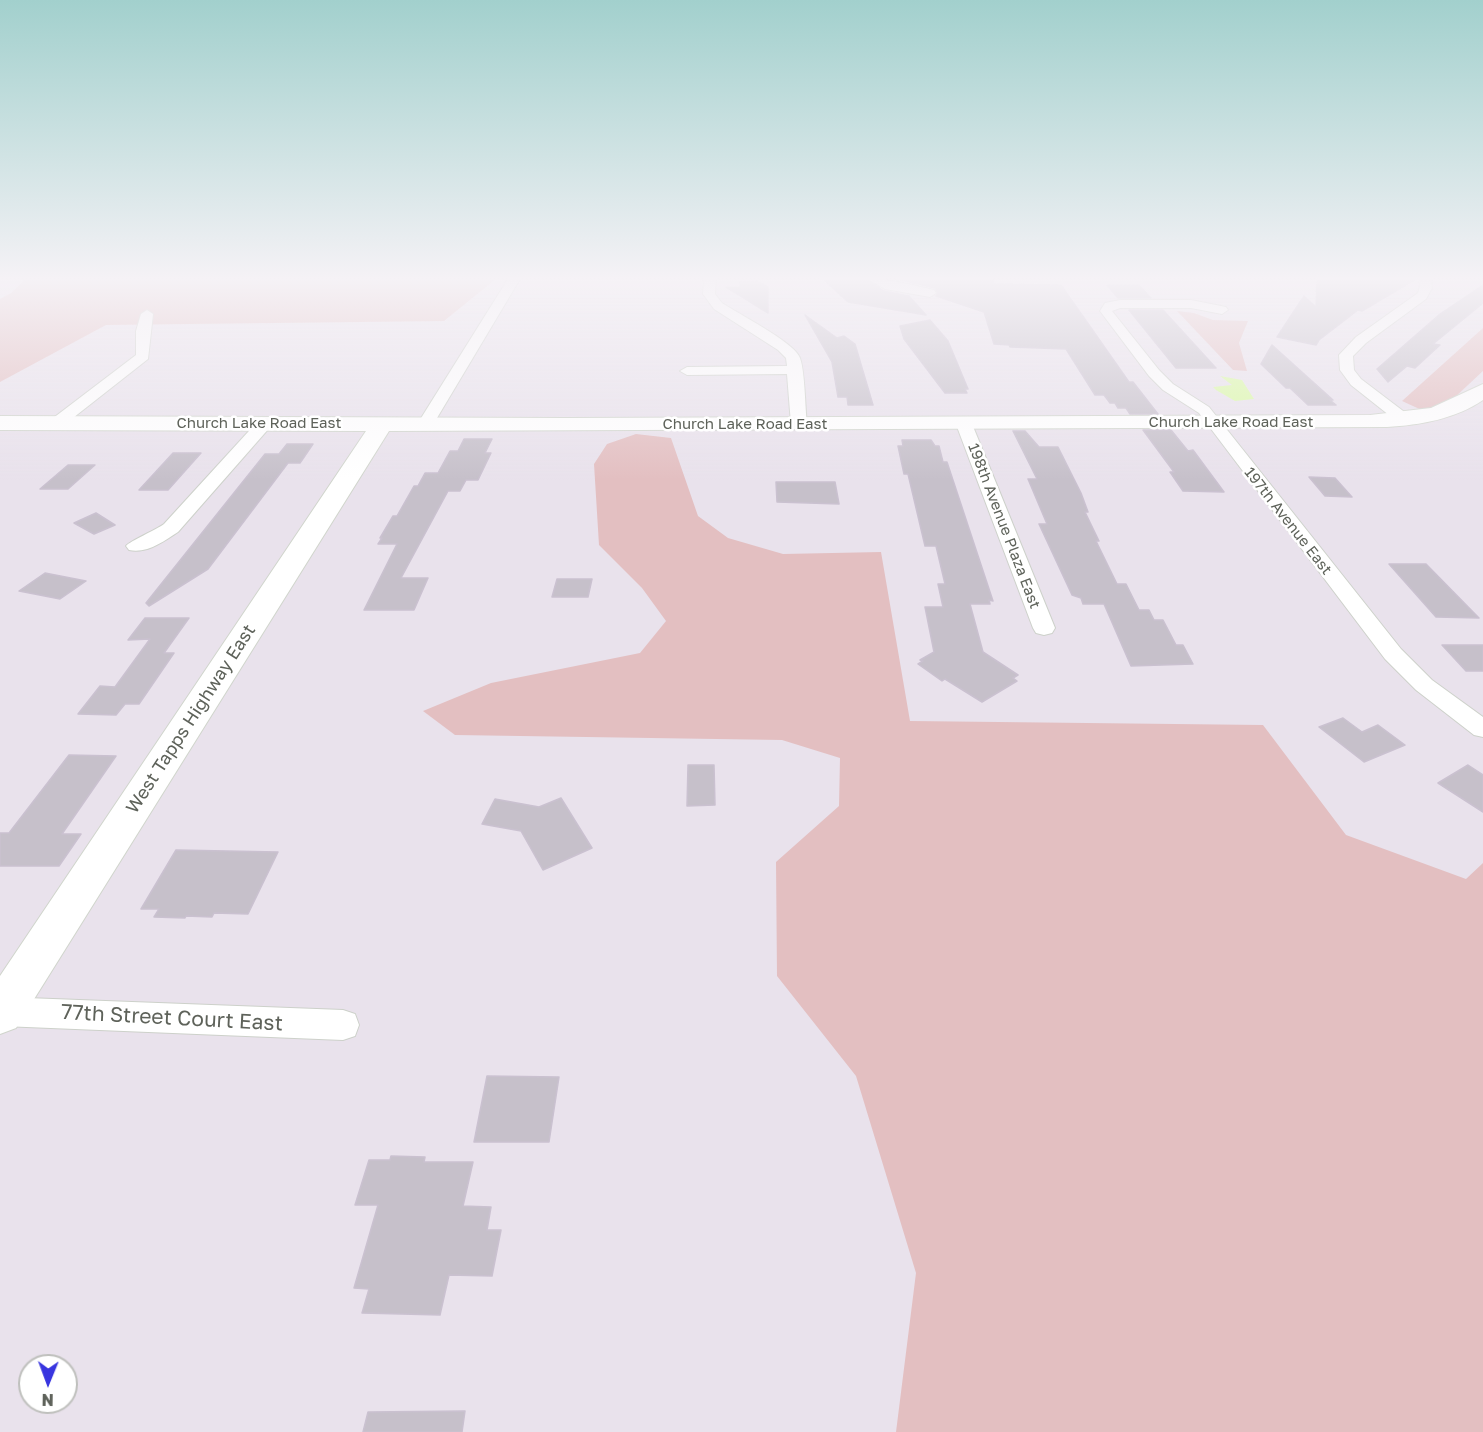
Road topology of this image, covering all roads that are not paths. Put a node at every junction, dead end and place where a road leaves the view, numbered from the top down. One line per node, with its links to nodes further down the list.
1 (142, 346): 10 (street)
2 (473, 346): 14 (street)
3 (781, 346): 6 (street)
4 (1133, 346): 11 (street, 197th Avenue East)
5 (1354, 346): 9 (street)
6 (796, 370): 7 (street); 16 (street)
7 (687, 371)
8 (1483, 390): 9 (street, Church Lake Road East)
9 (1405, 420): 11 (street, Church Lake Road East)
10 (58, 422): 12 (street, Church Lake Road East); 13 (street, Church Lake Road East)
11 (1213, 422): 17 (street, Church Lake Road East); 20 (street, 197th Avenue East)
12 (0, 423)
13 (265, 423): 15 (street, Church Lake Road East); 18 (street)
14 (426, 423): 15 (street, Church Lake Road East); 16 (street, Church Lake Road East)
15 (382, 424): 21 (street, West Tapps Highway East)
16 (799, 424): 17 (street, Church Lake Road East)
17 (963, 424): 19 (street, 198th Avenue Plaza East)
18 (136, 546)
19 (1044, 628)
20 (1483, 729)
21 (1, 1012): 22 (street, 77th Street Court East)
22 (343, 1025)

